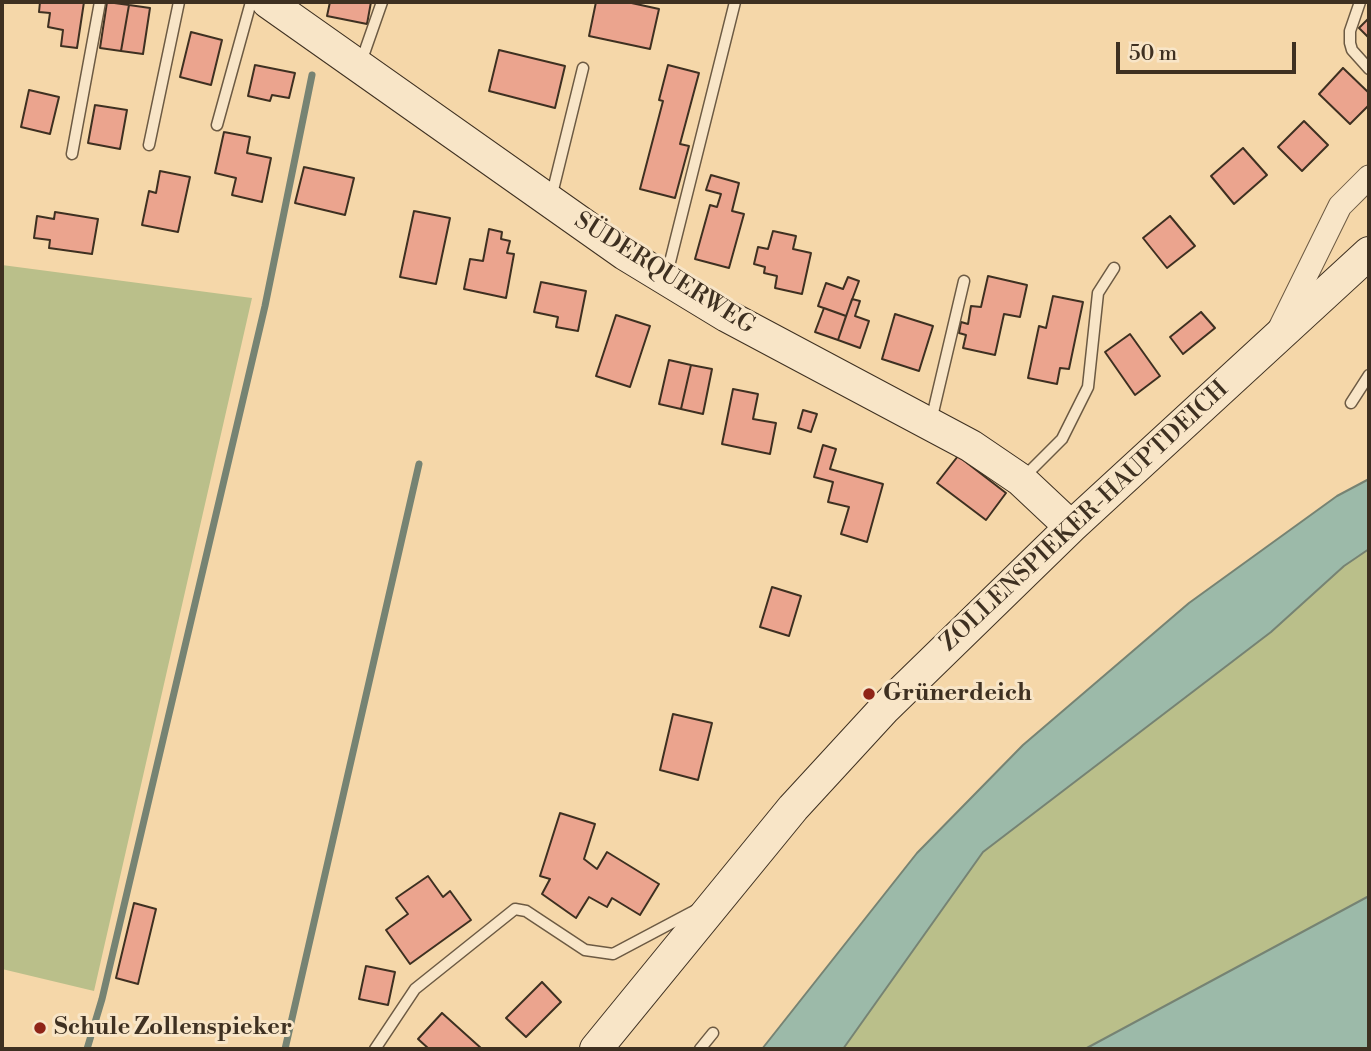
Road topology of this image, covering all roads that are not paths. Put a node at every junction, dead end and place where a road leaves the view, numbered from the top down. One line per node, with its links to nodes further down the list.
1 (100, 2): 13 (lane)
2 (179, 2): 12 (lane)
3 (251, 2): 11 (lane)
4 (382, 2): 8 (lane)
5 (735, 2): 18 (lane)
6 (1360, 2): 10 (lane)
7 (285, 9): 8 (street, SÜDERQUERWEG)
8 (360, 64): 15 (street, SÜDERQUERWEG)
9 (583, 68): 15 (lane)
10 (1369, 69)
11 (218, 125)
12 (149, 145)
13 (72, 153)
14 (1369, 177): 20 (street, ZOLLENSPIEKER-HAUPTDEICH)
15 (551, 201): 18 (street, SÜDERQUERWEG)
16 (1369, 253): 20 (street, ZOLLENSPIEKER-HAUPTDEICH)
17 (1114, 268): 24 (lane)
18 (666, 279): 23 (street, SÜDERQUERWEG)
19 (964, 281): 23 (lane)
20 (1276, 336): 25 (street, ZOLLENSPIEKER-HAUPTDEICH)
21 (1369, 375): 22 (lane)
22 (1351, 403)
23 (930, 424): 24 (street, SÜDERQUERWEG)
24 (1021, 480): 25 (street, SÜDERQUERWEG)
25 (1071, 527): 26 (street, ZOLLENSPIEKER-HAUPTDEICH)
26 (723, 895): 28 (lane); 29 (street, ZOLLENSPIEKER-HAUPTDEICH)
27 (713, 1033): 30 (lane)
28 (375, 1049)
29 (596, 1049)
30 (699, 1049)

